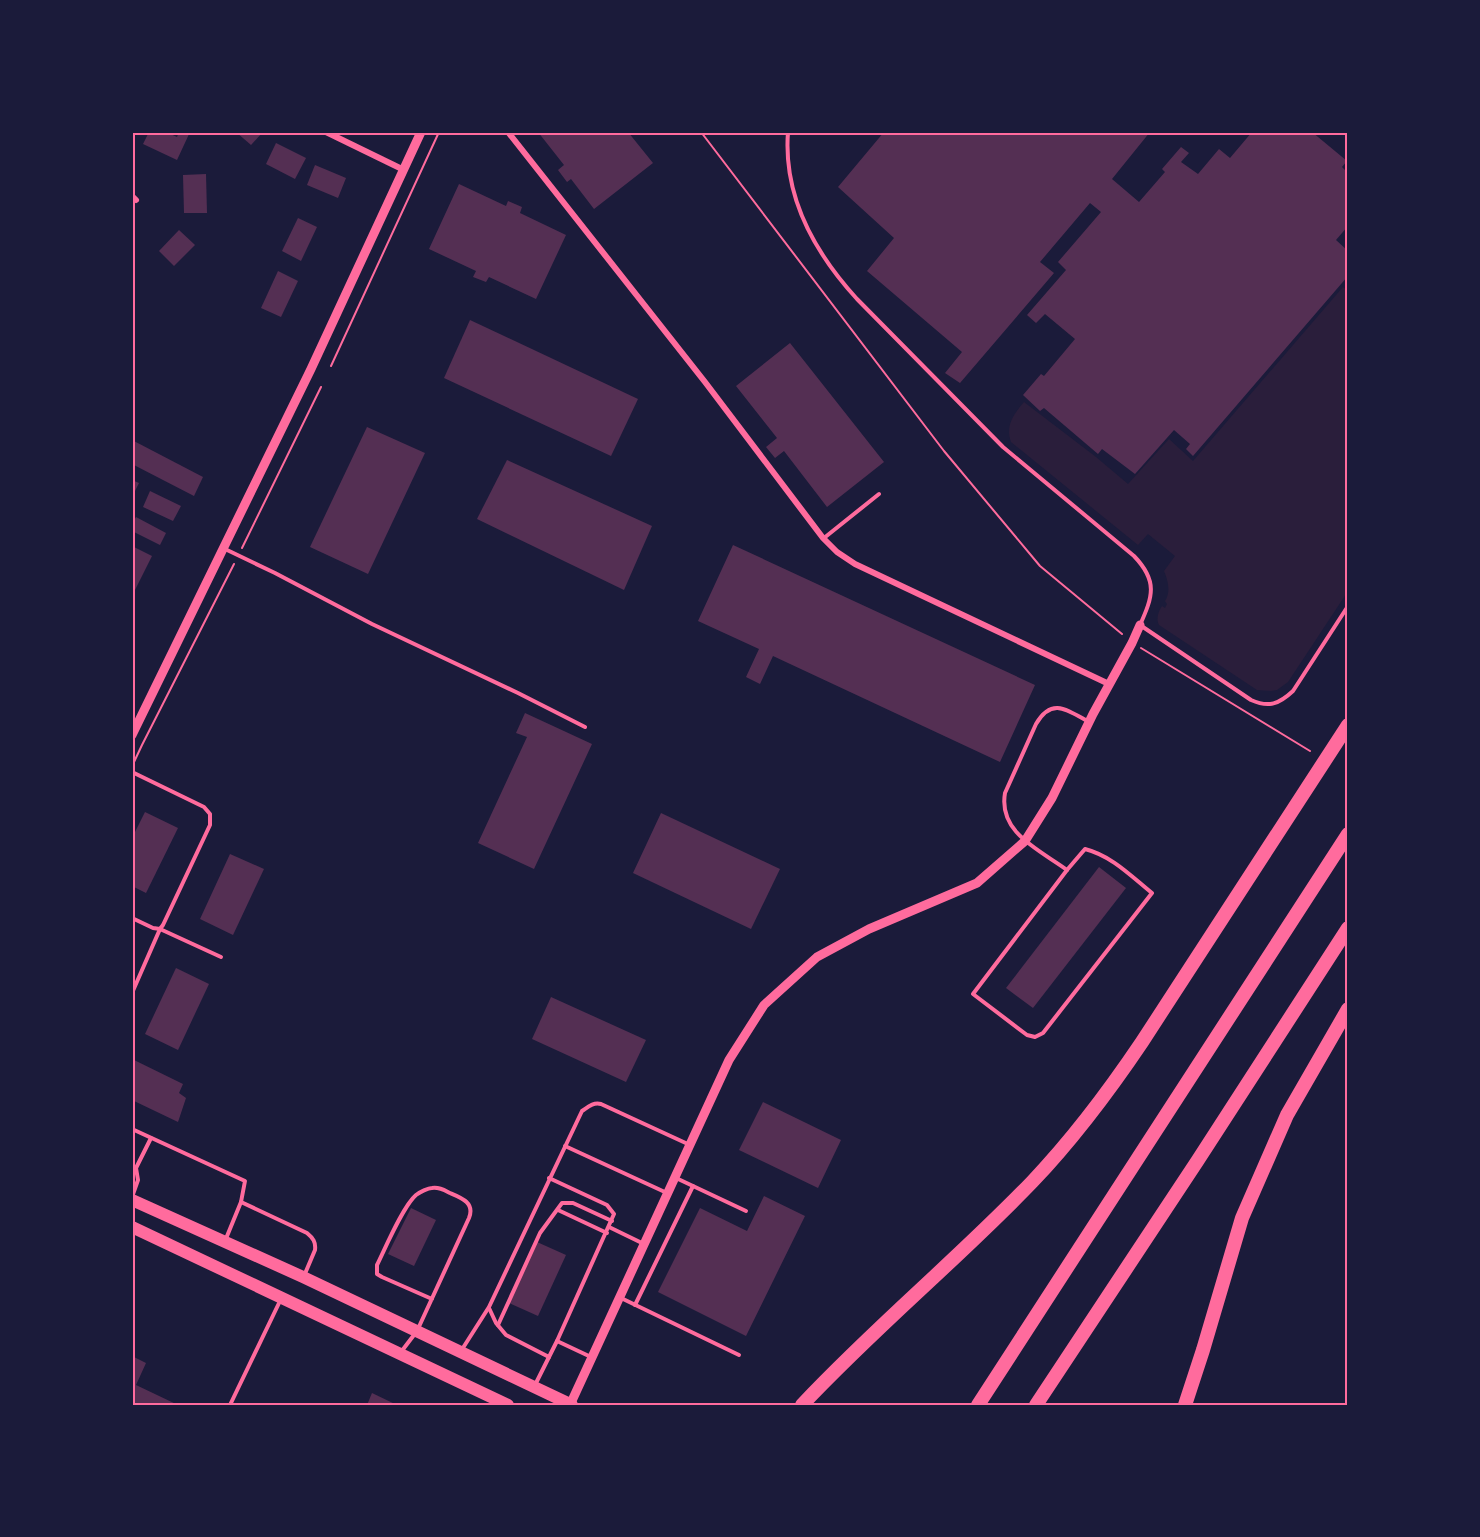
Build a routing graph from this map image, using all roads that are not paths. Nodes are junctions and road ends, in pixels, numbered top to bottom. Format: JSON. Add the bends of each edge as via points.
{"nodes":[{"id":1,"x":326,"y":132,"type":"edge"},
{"id":2,"x":421,"y":132,"type":"edge"},
{"id":3,"x":508,"y":132,"type":"edge"},
{"id":4,"x":788,"y":132,"type":"edge"},
{"id":5,"x":404,"y":170,"type":"junction"},
{"id":6,"x":879,"y":494,"type":"dead end"},
{"id":7,"x":823,"y":538,"type":"junction"},
{"id":8,"x":224,"y":548,"type":"junction"},
{"id":9,"x":1348,"y":606,"type":"edge"},
{"id":10,"x":1140,"y":625,"type":"junction"},
{"id":11,"x":1109,"y":684,"type":"junction"},
{"id":12,"x":1089,"y":722,"type":"junction"},
{"id":13,"x":1348,"y":725,"type":"edge"},
{"id":14,"x":585,"y":727,"type":"dead end"},
{"id":15,"x":132,"y":735,"type":"edge"},
{"id":16,"x":132,"y":770,"type":"edge"},
{"id":17,"x":1348,"y":834,"type":"edge"},
{"id":18,"x":1025,"y":841,"type":"junction"},
{"id":19,"x":1067,"y":870,"type":"junction"},
{"id":20,"x":132,"y":918,"type":"edge"},
{"id":21,"x":1348,"y":928,"type":"edge"},
{"id":22,"x":160,"y":929,"type":"junction"},
{"id":23,"x":221,"y":957,"type":"dead end"},
{"id":24,"x":132,"y":993,"type":"edge"},
{"id":25,"x":1348,"y":1009,"type":"edge"},
{"id":26,"x":132,"y":1129,"type":"edge"},
{"id":27,"x":151,"y":1138,"type":"junction"},
{"id":28,"x":690,"y":1145,"type":"junction"},
{"id":29,"x":565,"y":1146,"type":"junction"},
{"id":30,"x":134,"y":1169,"type":"edge"},
{"id":31,"x":675,"y":1177,"type":"junction"},
{"id":32,"x":549,"y":1178,"type":"junction"},
{"id":33,"x":693,"y":1186,"type":"junction"},
{"id":34,"x":668,"y":1193,"type":"junction"},
{"id":35,"x":132,"y":1198,"type":"edge"},
{"id":36,"x":241,"y":1202,"type":"junction"},
{"id":37,"x":558,"y":1210,"type":"junction"},
{"id":38,"x":746,"y":1211,"type":"dead end"},
{"id":39,"x":612,"y":1221,"type":"junction"},
{"id":40,"x":132,"y":1227,"type":"edge"},
{"id":41,"x":609,"y":1227,"type":"junction"},
{"id":42,"x":607,"y":1233,"type":"junction"},
{"id":43,"x":224,"y":1242,"type":"junction"},
{"id":44,"x":644,"y":1245,"type":"junction"},
{"id":45,"x":303,"y":1277,"type":"junction"},
{"id":46,"x":282,"y":1298,"type":"junction"},
{"id":47,"x":620,"y":1298,"type":"junction"},
{"id":48,"x":432,"y":1299,"type":"junction"},
{"id":49,"x":635,"y":1305,"type":"junction"},
{"id":50,"x":489,"y":1307,"type":"junction"},
{"id":51,"x":498,"y":1325,"type":"junction"},
{"id":52,"x":417,"y":1331,"type":"junction"},
{"id":53,"x":557,"y":1341,"type":"junction"},
{"id":54,"x":461,"y":1352,"type":"junction"},
{"id":55,"x":399,"y":1353,"type":"junction"},
{"id":56,"x":739,"y":1355,"type":"dead end"},
{"id":57,"x":549,"y":1357,"type":"junction"},
{"id":58,"x":592,"y":1358,"type":"junction"},
{"id":59,"x":534,"y":1387,"type":"junction"},
{"id":60,"x":230,"y":1405,"type":"edge"},
{"id":61,"x":508,"y":1405,"type":"edge"},
{"id":62,"x":571,"y":1405,"type":"edge"},
{"id":63,"x":802,"y":1405,"type":"edge"},
{"id":64,"x":978,"y":1405,"type":"edge"},
{"id":65,"x":1036,"y":1405,"type":"edge"},
{"id":66,"x":1185,"y":1405,"type":"edge"}],
"edges":[{"from":1,"to":5,"type":"street"},
{"from":2,"to":5,"type":"street"},
{"from":3,"to":7,"type":"street"},
{"from":4,"to":10,"type":"lane","via":[[797,201],[816,246],[839,279],[1003,447],[1142,565],[1152,590]]},
{"from":5,"to":8,"type":"street"},
{"from":6,"to":7,"type":"lane"},
{"from":7,"to":11,"type":"street","via":[[855,564]]},
{"from":8,"to":14,"type":"lane"},
{"from":8,"to":15,"type":"street"},
{"from":9,"to":10,"type":"lane","via":[[1293,691],[1269,705],[1251,700]]},
{"from":10,"to":11,"type":"street"},
{"from":11,"to":12,"type":"street"},
{"from":12,"to":18,"type":"street","via":[[1052,798]]},
{"from":12,"to":18,"type":"lane","via":[[1058,708],[1042,714],[1036,724],[1004,802],[1009,823]]},
{"from":13,"to":63,"type":"highway","via":[[1142,1042],[1090,1114],[1023,1190]]},
{"from":16,"to":22,"type":"lane","via":[[204,807],[210,814],[210,825]]},
{"from":17,"to":64,"type":"highway"},
{"from":18,"to":19,"type":"lane"},
{"from":18,"to":28,"type":"street","via":[[977,883],[869,928],[817,957],[764,1005],[729,1060]]},
{"from":19,"to":19,"type":"lane","via":[[1085,849],[1110,859],[1152,893],[1043,1033],[1027,1035],[973,994]]},
{"from":20,"to":22,"type":"lane"},
{"from":21,"to":65,"type":"highway"},
{"from":22,"to":23,"type":"lane"},
{"from":22,"to":24,"type":"lane"},
{"from":25,"to":66,"type":"highway","via":[[1287,1115],[1242,1218]]},
{"from":26,"to":27,"type":"lane"},
{"from":27,"to":30,"type":"lane"},
{"from":27,"to":36,"type":"lane","via":[[245,1181]]},
{"from":28,"to":29,"type":"lane","via":[[596,1103],[582,1111]]},
{"from":28,"to":31,"type":"street"},
{"from":29,"to":32,"type":"lane"},
{"from":29,"to":34,"type":"lane"},
{"from":30,"to":35,"type":"lane","via":[[138,1180]]},
{"from":31,"to":33,"type":"lane"},
{"from":31,"to":34,"type":"street"},
{"from":32,"to":39,"type":"lane","via":[[607,1205],[614,1215]]},
{"from":32,"to":50,"type":"lane"},
{"from":33,"to":38,"type":"lane"},
{"from":33,"to":49,"type":"lane"},
{"from":34,"to":44,"type":"street"},
{"from":35,"to":43,"type":"main road"},
{"from":36,"to":43,"type":"lane"},
{"from":36,"to":45,"type":"lane","via":[[313,1239],[315,1250]]},
{"from":37,"to":39,"type":"lane","via":[[562,1203],[573,1203]]},
{"from":37,"to":42,"type":"lane"},
{"from":37,"to":51,"type":"lane","via":[[540,1233]]},
{"from":39,"to":41,"type":"lane"},
{"from":40,"to":46,"type":"main road"},
{"from":41,"to":42,"type":"lane"},
{"from":41,"to":44,"type":"lane"},
{"from":42,"to":53,"type":"lane"},
{"from":43,"to":45,"type":"main road"},
{"from":44,"to":47,"type":"street"},
{"from":45,"to":52,"type":"main road"},
{"from":46,"to":55,"type":"main road"},
{"from":46,"to":60,"type":"lane"},
{"from":47,"to":49,"type":"lane"},
{"from":47,"to":58,"type":"street"},
{"from":48,"to":48,"type":"lane","via":[[377,1274],[377,1265],[415,1196],[430,1188],[440,1188],[465,1200],[471,1213]]},
{"from":48,"to":52,"type":"lane"},
{"from":49,"to":56,"type":"lane"},
{"from":50,"to":51,"type":"lane"},
{"from":50,"to":54,"type":"lane"},
{"from":51,"to":57,"type":"lane","via":[[506,1335]]},
{"from":52,"to":54,"type":"main road"},
{"from":52,"to":55,"type":"lane"},
{"from":53,"to":57,"type":"lane"},
{"from":53,"to":58,"type":"lane"},
{"from":54,"to":59,"type":"main road"},
{"from":55,"to":61,"type":"main road"},
{"from":57,"to":59,"type":"lane"},
{"from":58,"to":62,"type":"street"},
{"from":59,"to":62,"type":"main road"}]}
